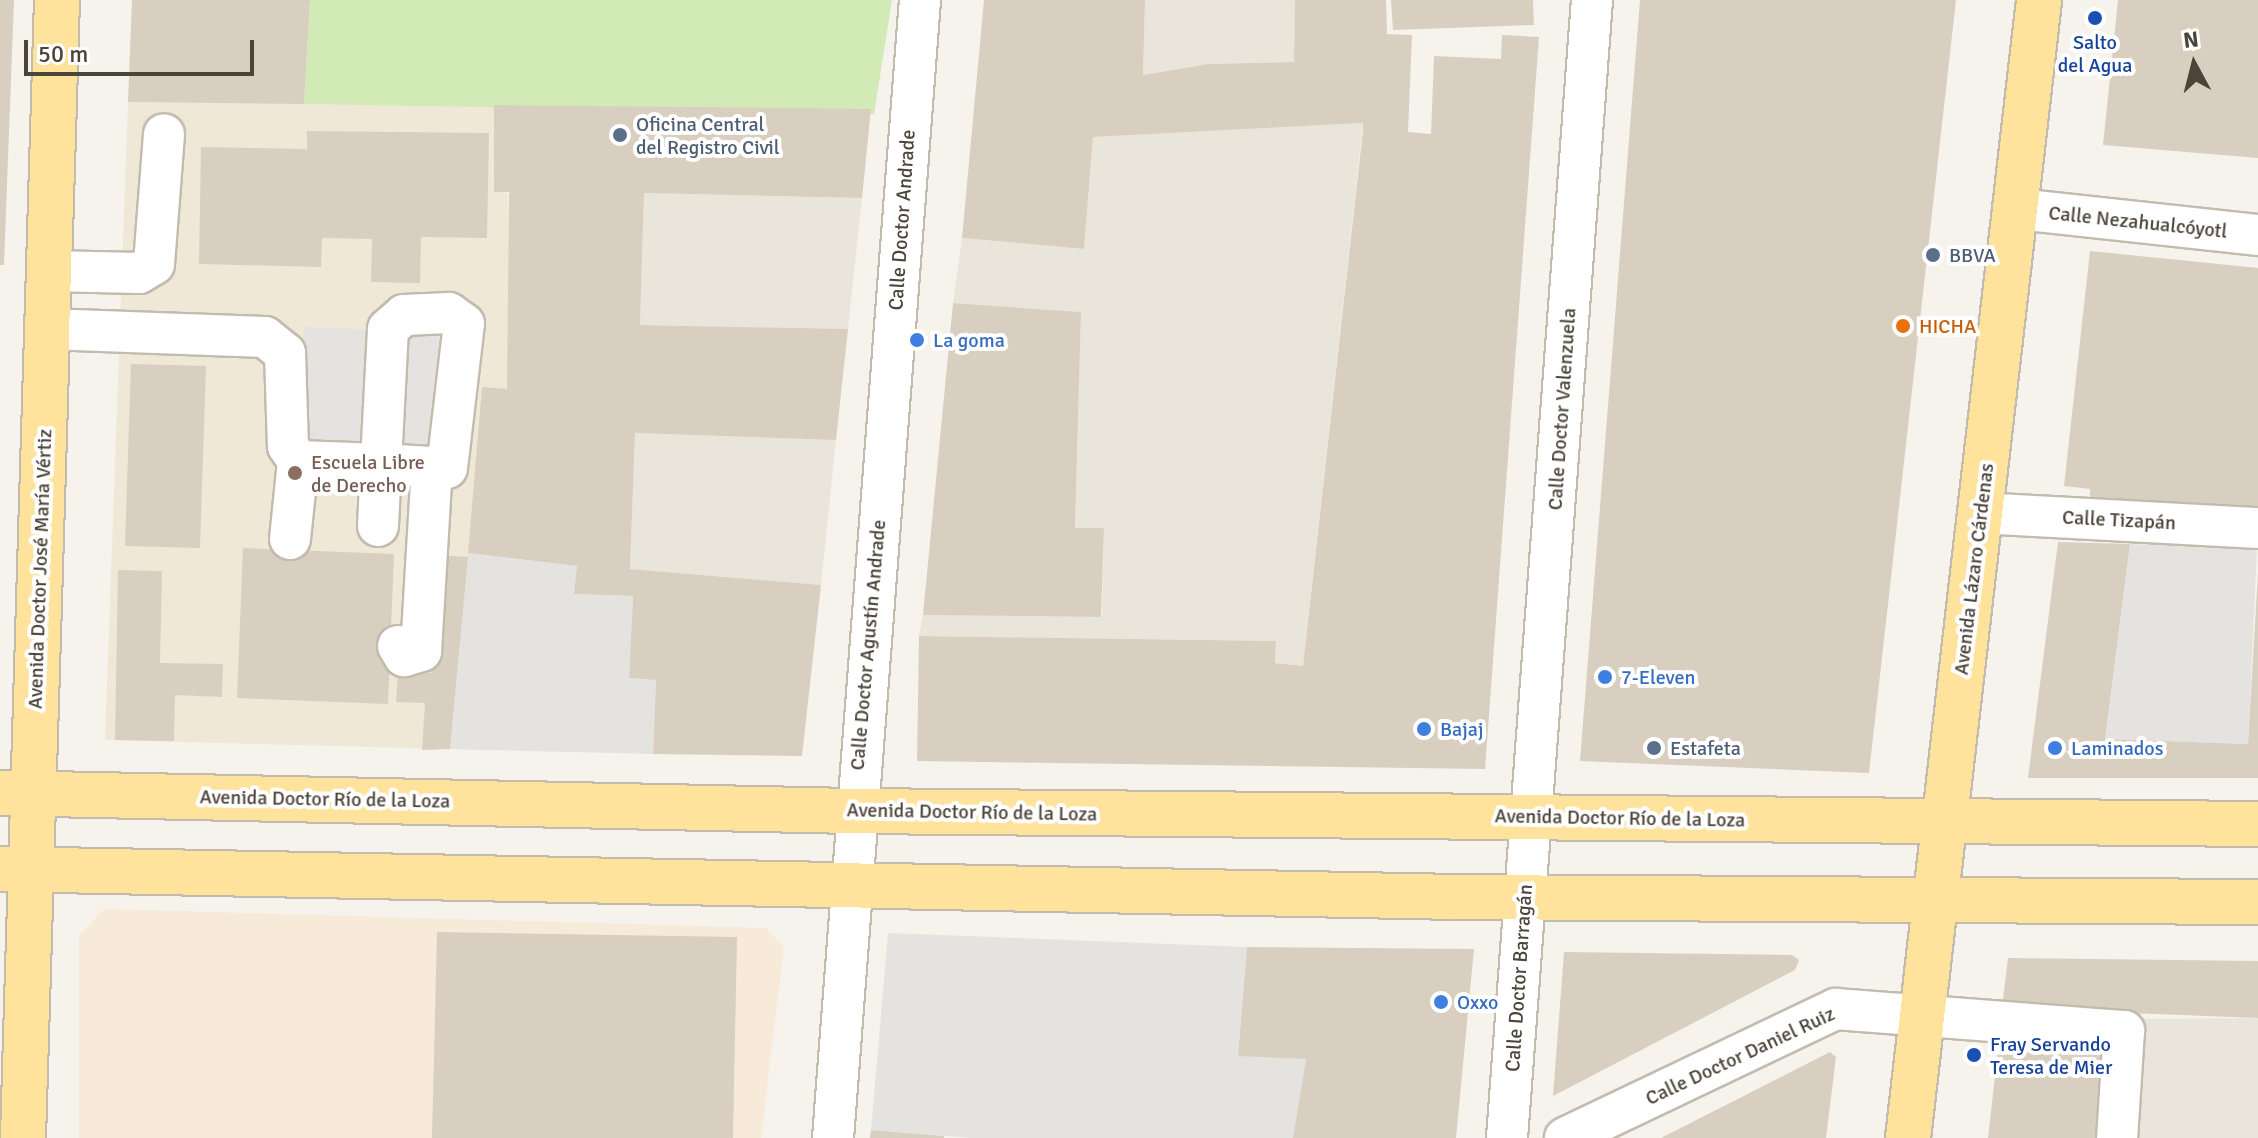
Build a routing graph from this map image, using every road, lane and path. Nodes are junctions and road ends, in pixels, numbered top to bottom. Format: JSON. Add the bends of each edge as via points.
{"nodes":[{"id":1,"x":57,"y":0,"type":"edge"},
{"id":2,"x":920,"y":0,"type":"edge"},
{"id":3,"x":1592,"y":0,"type":"edge"},
{"id":4,"x":2039,"y":0,"type":"edge"},
{"id":5,"x":164,"y":134,"type":"dead end"},
{"id":6,"x":2018,"y":209,"type":"junction"},
{"id":7,"x":2258,"y":235,"type":"edge"},
{"id":8,"x":49,"y":271,"type":"junction"},
{"id":9,"x":47,"y":329,"type":"junction"},
{"id":10,"x":885,"y":439,"type":"joint"},
{"id":11,"x":298,"y":461,"type":"junction"},
{"id":12,"x":381,"y":464,"type":"junction"},
{"id":13,"x":432,"y":467,"type":"junction"},
{"id":14,"x":1980,"y":513,"type":"junction"},
{"id":15,"x":378,"y":526,"type":"dead end"},
{"id":16,"x":2258,"y":528,"type":"edge"},
{"id":17,"x":290,"y":539,"type":"dead end"},
{"id":18,"x":398,"y":646,"type":"dead end"},
{"id":19,"x":17,"y":793,"type":"edge"},
{"id":20,"x":855,"y":811,"type":"junction"},
{"id":21,"x":1531,"y":817,"type":"junction"},
{"id":22,"x":1945,"y":821,"type":"junction"},
{"id":23,"x":2258,"y":824,"type":"edge"},
{"id":24,"x":16,"y":869,"type":"edge"},
{"id":25,"x":849,"y":886,"type":"junction"},
{"id":26,"x":1524,"y":898,"type":"junction"},
{"id":27,"x":1936,"y":900,"type":"junction"},
{"id":28,"x":2258,"y":902,"type":"edge"},
{"id":29,"x":1923,"y":1014,"type":"junction"},
{"id":30,"x":23,"y":1138,"type":"edge"},
{"id":31,"x":833,"y":1138,"type":"edge"},
{"id":32,"x":1507,"y":1138,"type":"edge"},
{"id":33,"x":1565,"y":1138,"type":"edge"},
{"id":34,"x":1908,"y":1138,"type":"edge"},
{"id":35,"x":2117,"y":1138,"type":"edge"}],
"edges":[{"from":1,"to":8,"type":"main road","name":"Avenida Doctor José María Vértiz"},
{"from":2,"to":10,"type":"street","name":"Calle Doctor Andrade"},
{"from":3,"to":21,"type":"street","name":"Calle Doctor Valenzuela"},
{"from":4,"to":6,"type":"main road","name":"Avenida Lázaro Cárdenas"},
{"from":5,"to":8,"type":"street","via":[[154,264],[139,273]]},
{"from":6,"to":7,"type":"street","name":"Calle Nezahualcóyotl"},
{"from":6,"to":14,"type":"main road","name":"Avenida Lázaro Cárdenas"},
{"from":8,"to":9,"type":"main road","name":"Avenida Doctor José María Vértiz"},
{"from":9,"to":11,"type":"street","via":[[265,337],[285,353],[288,446]]},
{"from":9,"to":19,"type":"main road","name":"Avenida Doctor José María Vértiz"},
{"from":10,"to":20,"type":"street","name":"Calle Doctor Agustín Andrade"},
{"from":11,"to":12,"type":"street"},
{"from":11,"to":17,"type":"street"},
{"from":12,"to":13,"type":"street"},
{"from":12,"to":13,"type":"street","via":[[388,329],[404,315],[449,313],[464,324],[451,449],[447,468]]},
{"from":12,"to":15,"type":"street"},
{"from":13,"to":18,"type":"street","via":[[421,651],[404,656]]},
{"from":14,"to":16,"type":"street","name":"Calle Tizapán"},
{"from":14,"to":22,"type":"main road","name":"Avenida Lázaro Cárdenas"},
{"from":19,"to":20,"type":"main road","name":"Avenida Doctor Río de la Loza"},
{"from":19,"to":24,"type":"main road","name":"Avenida Doctor José María Vértiz"},
{"from":20,"to":21,"type":"main road","name":"Avenida Doctor Río de la Loza"},
{"from":20,"to":25,"type":"street","name":"Calle Doctor Agustín Andrade"},
{"from":21,"to":22,"type":"main road","name":"Avenida Doctor Río de la Loza"},
{"from":21,"to":26,"type":"street","name":"Calle Doctor Barragán"},
{"from":22,"to":23,"type":"main road","name":"Avenida Doctor Río de la Loza"},
{"from":22,"to":27,"type":"main road","name":"Avenida Lázaro Cárdenas"},
{"from":24,"to":25,"type":"main road"},
{"from":24,"to":30,"type":"main road","name":"Avenida Doctor José María Vértiz"},
{"from":25,"to":26,"type":"main road"},
{"from":25,"to":31,"type":"street","name":"Calle Doctor Agustín Andrade"},
{"from":26,"to":27,"type":"main road"},
{"from":26,"to":32,"type":"street","name":"Calle Doctor Barragán"},
{"from":27,"to":28,"type":"main road"},
{"from":27,"to":29,"type":"main road","name":"Avenida Lázaro Cárdenas"},
{"from":29,"to":33,"type":"street","name":"Calle Doctor Daniel Ruiz","via":[[1836,1009]]},
{"from":29,"to":34,"type":"main road","name":"Avenida Lázaro Cárdenas"},
{"from":29,"to":35,"type":"street","name":"Calle Doctor Daniel Ruiz","via":[[2124,1031]]}]}
